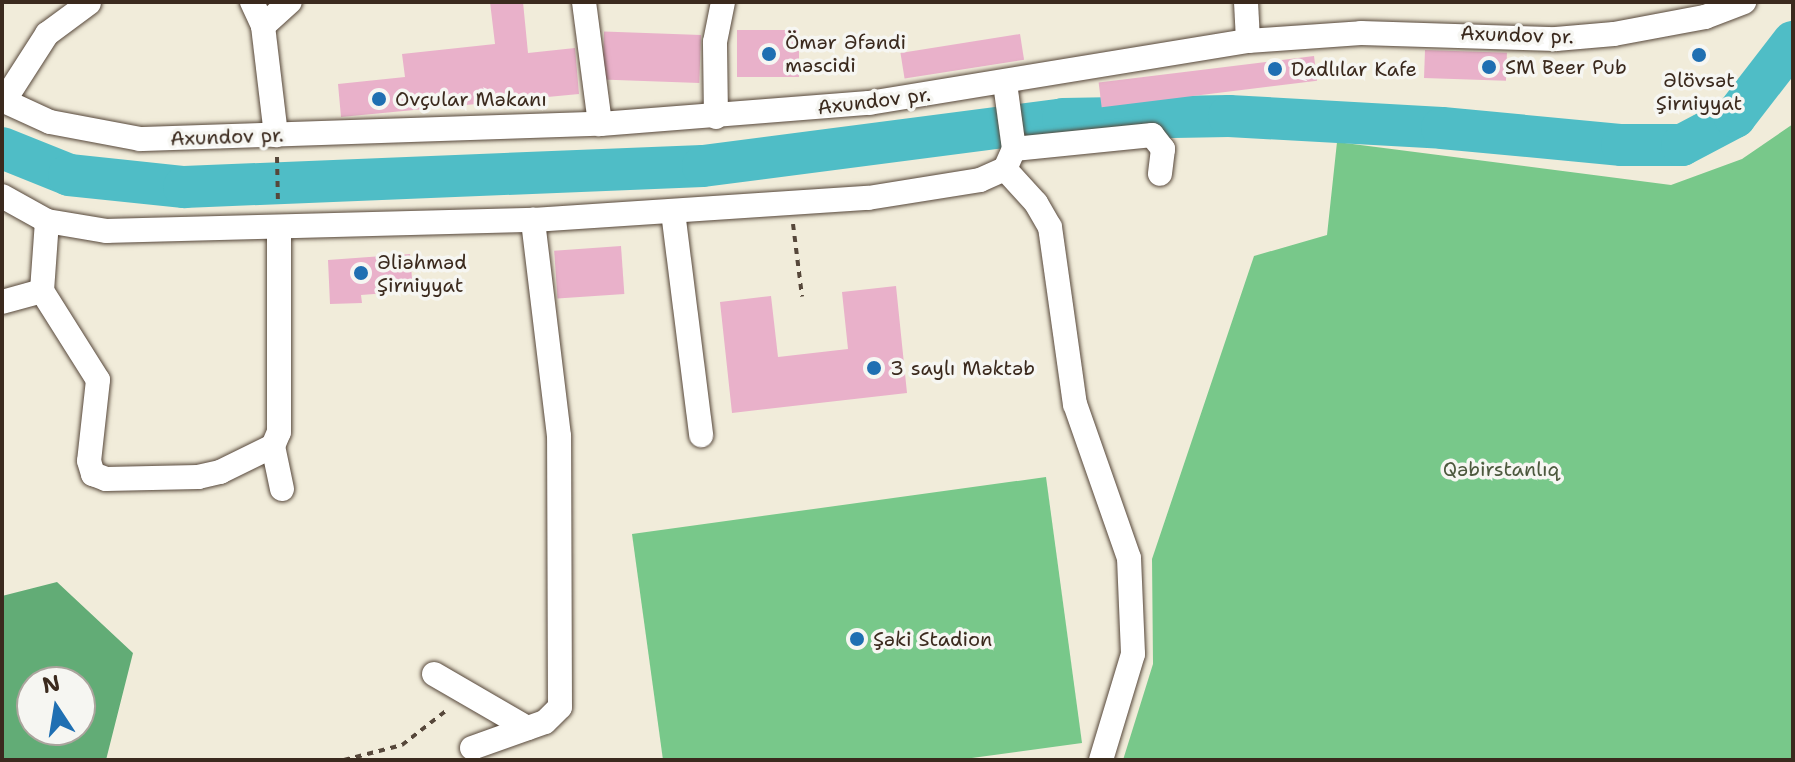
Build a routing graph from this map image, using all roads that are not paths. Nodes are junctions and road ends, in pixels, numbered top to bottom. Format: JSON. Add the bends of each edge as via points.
{"nodes":[{"id":1,"x":252,"y":2,"type":"edge"},
{"id":2,"x":290,"y":2,"type":"edge"},
{"id":3,"x":584,"y":2,"type":"edge"},
{"id":4,"x":723,"y":2,"type":"edge"},
{"id":5,"x":1246,"y":2,"type":"edge"},
{"id":6,"x":1744,"y":2,"type":"edge"},
{"id":7,"x":89,"y":3,"type":"edge"},
{"id":8,"x":263,"y":26,"type":"junction"},
{"id":9,"x":1248,"y":41,"type":"junction"},
{"id":10,"x":1007,"y":95,"type":"junction"},
{"id":11,"x":3,"y":100,"type":"edge"},
{"id":12,"x":716,"y":117,"type":"junction"},
{"id":13,"x":600,"y":124,"type":"junction"},
{"id":14,"x":276,"y":144,"type":"junction"},
{"id":15,"x":1010,"y":159,"type":"junction"},
{"id":16,"x":1160,"y":174,"type":"dead end"},
{"id":17,"x":2,"y":196,"type":"edge"},
{"id":18,"x":673,"y":212,"type":"junction"},
{"id":19,"x":533,"y":220,"type":"junction"},
{"id":20,"x":47,"y":221,"type":"junction"},
{"id":21,"x":278,"y":222,"type":"junction"},
{"id":22,"x":42,"y":291,"type":"junction"},
{"id":23,"x":2,"y":302,"type":"edge"},
{"id":24,"x":701,"y":435,"type":"dead end"},
{"id":25,"x":273,"y":446,"type":"junction"},
{"id":26,"x":282,"y":489,"type":"dead end"},
{"id":27,"x":434,"y":674,"type":"dead end"},
{"id":28,"x":527,"y":728,"type":"junction"},
{"id":29,"x":472,"y":748,"type":"dead end"},
{"id":30,"x":1101,"y":760,"type":"edge"}],
"edges":[{"from":1,"to":8,"type":"street"},
{"from":2,"to":8,"type":"street"},
{"from":3,"to":13,"type":"street"},
{"from":4,"to":12,"type":"street","via":[[715,42]]},
{"from":5,"to":9,"type":"street"},
{"from":6,"to":9,"type":"street","name":"Axundov pr.","via":[[1705,17],[1599,36],[1361,33]]},
{"from":7,"to":11,"type":"street","via":[[47,34]]},
{"from":8,"to":14,"type":"street"},
{"from":9,"to":10,"type":"street","name":"Axundov pr."},
{"from":10,"to":12,"type":"street","name":"Axundov pr."},
{"from":10,"to":15,"type":"street"},
{"from":11,"to":14,"type":"street","name":"Axundov pr.","via":[[50,122],[112,136]]},
{"from":12,"to":13,"type":"street","name":"Axundov pr."},
{"from":13,"to":14,"type":"street","name":"Axundov pr."},
{"from":15,"to":16,"type":"street","via":[[1152,135],[1163,149]]},
{"from":15,"to":18,"type":"street","via":[[952,186],[790,206]]},
{"from":15,"to":30,"type":"street","via":[[1050,227],[1075,404],[1129,558],[1133,654]]},
{"from":17,"to":20,"type":"street"},
{"from":18,"to":19,"type":"street"},
{"from":18,"to":24,"type":"street"},
{"from":19,"to":21,"type":"street"},
{"from":19,"to":28,"type":"street","via":[[559,436],[560,707],[556,716]]},
{"from":20,"to":21,"type":"street","via":[[107,231]]},
{"from":20,"to":22,"type":"street"},
{"from":21,"to":25,"type":"street","via":[[279,432]]},
{"from":22,"to":23,"type":"street"},
{"from":22,"to":25,"type":"street","via":[[98,380],[89,461],[93,474],[106,479],[198,477]]},
{"from":25,"to":26,"type":"street"},
{"from":27,"to":28,"type":"street"},
{"from":28,"to":29,"type":"street"}]}
